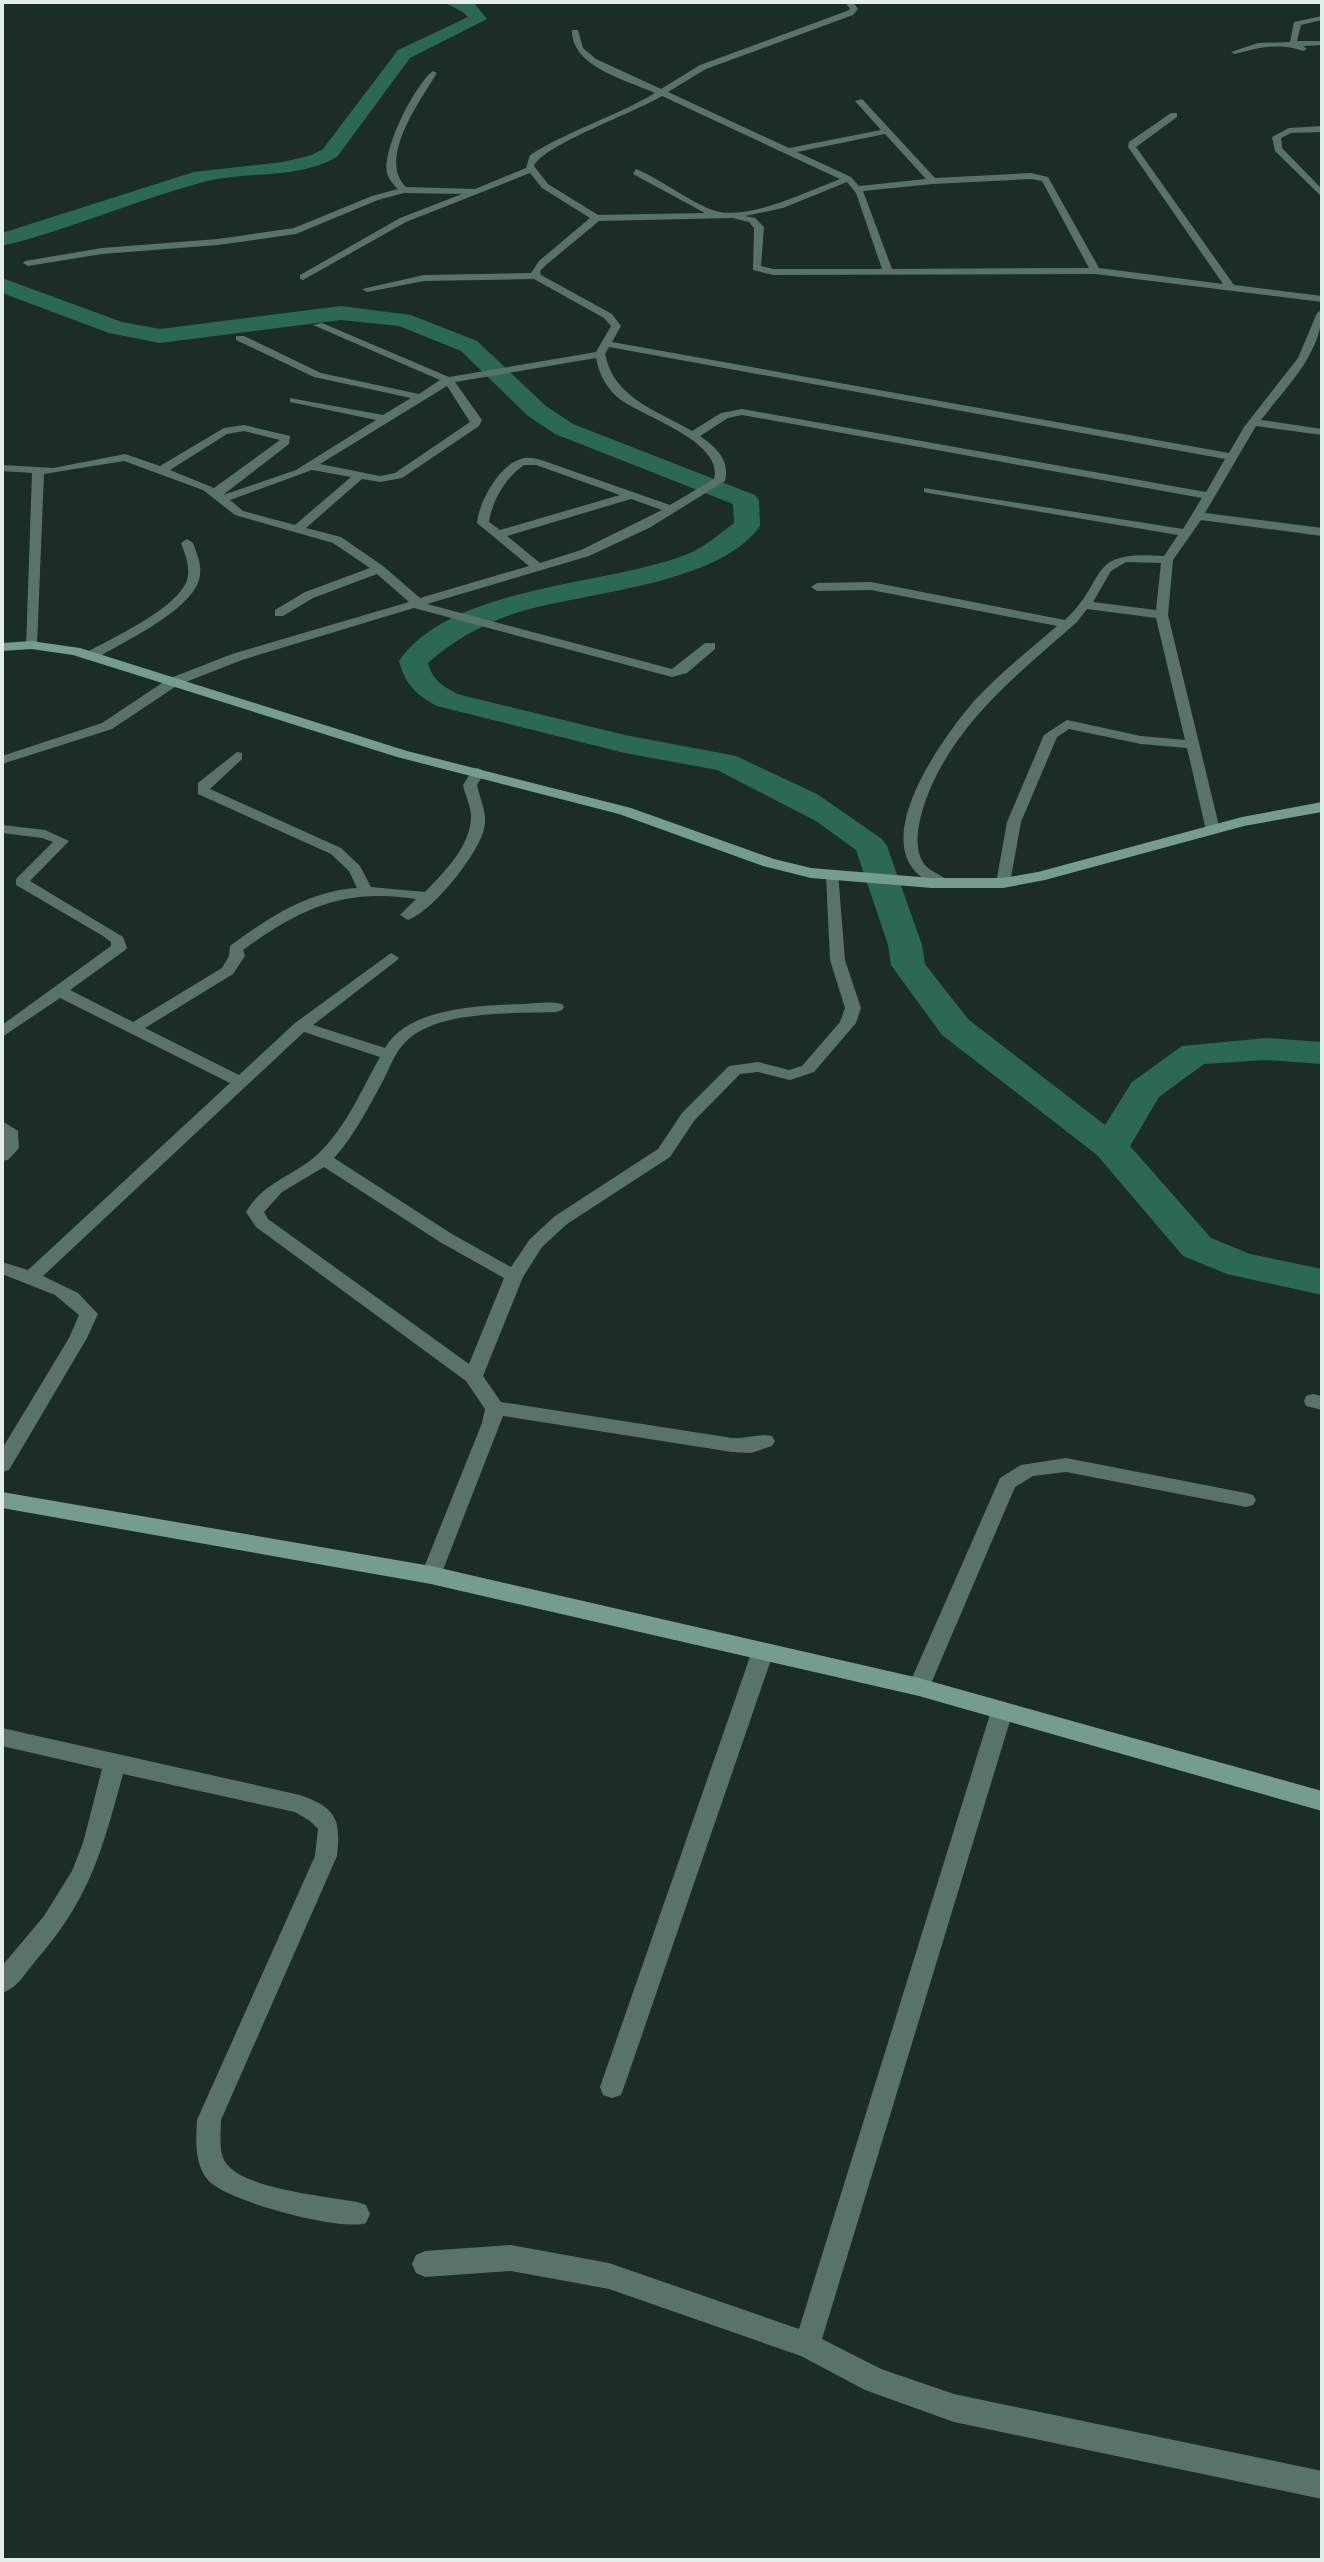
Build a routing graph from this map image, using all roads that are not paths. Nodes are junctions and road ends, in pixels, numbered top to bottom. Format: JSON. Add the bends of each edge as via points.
{"nodes":[{"id":1,"x":849,"y":2,"type":"edge"},
{"id":2,"x":1322,"y":18,"type":"edge"},
{"id":3,"x":575,"y":32,"type":"dead end"},
{"id":4,"x":1322,"y":43,"type":"edge"},
{"id":5,"x":1293,"y":44,"type":"junction"},
{"id":6,"x":1235,"y":52,"type":"dead end"},
{"id":7,"x":1321,"y":55,"type":"edge"},
{"id":8,"x":433,"y":73,"type":"dead end"},
{"id":9,"x":667,"y":92,"type":"junction"},
{"id":10,"x":859,"y":101,"type":"dead end"},
{"id":11,"x":1174,"y":115,"type":"dead end"},
{"id":12,"x":1322,"y":129,"type":"edge"},
{"id":13,"x":888,"y":131,"type":"junction"},
{"id":14,"x":788,"y":151,"type":"junction"},
{"id":15,"x":530,"y":170,"type":"junction"},
{"id":16,"x":636,"y":172,"type":"dead end"},
{"id":17,"x":848,"y":179,"type":"junction"},
{"id":18,"x":933,"y":181,"type":"junction"},
{"id":19,"x":858,"y":189,"type":"junction"},
{"id":20,"x":404,"y":190,"type":"junction"},
{"id":21,"x":473,"y":191,"type":"junction"},
{"id":22,"x":1322,"y":194,"type":"edge"},
{"id":23,"x":717,"y":215,"type":"junction"},
{"id":24,"x":732,"y":215,"type":"junction"},
{"id":25,"x":596,"y":218,"type":"junction"},
{"id":26,"x":28,"y":263,"type":"dead end"},
{"id":27,"x":888,"y":271,"type":"junction"},
{"id":28,"x":1095,"y":271,"type":"junction"},
{"id":29,"x":536,"y":276,"type":"junction"},
{"id":30,"x":303,"y":277,"type":"dead end"},
{"id":31,"x":1231,"y":288,"type":"junction"},
{"id":32,"x":367,"y":289,"type":"dead end"},
{"id":33,"x":1322,"y":299,"type":"edge"},
{"id":34,"x":1322,"y":313,"type":"edge"},
{"id":35,"x":318,"y":325,"type":"dead end"},
{"id":36,"x":1319,"y":328,"type":"edge"},
{"id":37,"x":240,"y":338,"type":"dead end"},
{"id":38,"x":604,"y":349,"type":"junction"},
{"id":39,"x":448,"y":380,"type":"junction"},
{"id":40,"x":419,"y":397,"type":"junction"},
{"id":41,"x":294,"y":400,"type":"dead end"},
{"id":42,"x":385,"y":419,"type":"junction"},
{"id":43,"x":1254,"y":422,"type":"junction"},
{"id":44,"x":1322,"y":432,"type":"edge"},
{"id":45,"x":692,"y":436,"type":"junction"},
{"id":46,"x":1232,"y":457,"type":"junction"},
{"id":47,"x":310,"y":466,"type":"junction"},
{"id":48,"x":2,"y":468,"type":"edge"},
{"id":49,"x":160,"y":471,"type":"junction"},
{"id":50,"x":38,"y":472,"type":"junction"},
{"id":51,"x":360,"y":475,"type":"junction"},
{"id":52,"x":928,"y":490,"type":"dead end"},
{"id":53,"x":218,"y":495,"type":"junction"},
{"id":54,"x":630,"y":496,"type":"junction"},
{"id":55,"x":1210,"y":496,"type":"junction"},
{"id":56,"x":672,"y":510,"type":"junction"},
{"id":57,"x":1198,"y":516,"type":"junction"},
{"id":58,"x":299,"y":528,"type":"junction"},
{"id":59,"x":1322,"y":532,"type":"edge"},
{"id":60,"x":1185,"y":533,"type":"junction"},
{"id":61,"x":497,"y":535,"type":"junction"},
{"id":62,"x":187,"y":543,"type":"dead end"},
{"id":63,"x":1167,"y":560,"type":"junction"},
{"id":64,"x":539,"y":568,"type":"junction"},
{"id":65,"x":379,"y":569,"type":"junction"},
{"id":66,"x":817,"y":587,"type":"dead end"},
{"id":67,"x":418,"y":604,"type":"junction"},
{"id":68,"x":1085,"y":605,"type":"junction"},
{"id":69,"x":279,"y":613,"type":"dead end"},
{"id":70,"x":1162,"y":615,"type":"junction"},
{"id":71,"x":1067,"y":624,"type":"junction"},
{"id":72,"x":31,"y":645,"type":"junction"},
{"id":73,"x":710,"y":646,"type":"dead end"},
{"id":74,"x":2,"y":647,"type":"edge"},
{"id":75,"x":90,"y":656,"type":"junction"},
{"id":76,"x":173,"y":682,"type":"junction"},
{"id":77,"x":1193,"y":745,"type":"junction"},
{"id":78,"x":237,"y":756,"type":"dead end"},
{"id":79,"x":2,"y":760,"type":"edge"},
{"id":80,"x":478,"y":772,"type":"junction"},
{"id":81,"x":1322,"y":807,"type":"edge"},
{"id":82,"x":2,"y":829,"type":"edge"},
{"id":83,"x":1213,"y":830,"type":"junction"},
{"id":84,"x":837,"y":876,"type":"junction"},
{"id":85,"x":938,"y":883,"type":"junction"},
{"id":86,"x":1003,"y":883,"type":"junction"},
{"id":87,"x":365,"y":889,"type":"junction"},
{"id":88,"x":430,"y":897,"type":"junction"},
{"id":89,"x":408,"y":915,"type":"dead end"},
{"id":90,"x":391,"y":958,"type":"dead end"},
{"id":91,"x":61,"y":992,"type":"junction"},
{"id":92,"x":556,"y":1007,"type":"dead end"},
{"id":93,"x":301,"y":1026,"type":"junction"},
{"id":94,"x":134,"y":1028,"type":"junction"},
{"id":95,"x":2,"y":1032,"type":"edge"},
{"id":96,"x":388,"y":1054,"type":"junction"},
{"id":97,"x":241,"y":1082,"type":"junction"},
{"id":98,"x":2,"y":1126,"type":"edge"},
{"id":99,"x":2,"y":1156,"type":"edge"},
{"id":100,"x":324,"y":1159,"type":"junction"},
{"id":101,"x":2,"y":1268,"type":"edge"},
{"id":102,"x":514,"y":1276,"type":"junction"},
{"id":103,"x":31,"y":1277,"type":"junction"},
{"id":104,"x":473,"y":1376,"type":"junction"},
{"id":105,"x":495,"y":1408,"type":"junction"},
{"id":106,"x":765,"y":1441,"type":"dead end"},
{"id":107,"x":2,"y":1465,"type":"edge"},
{"id":108,"x":2,"y":1500,"type":"edge"},
{"id":109,"x":1246,"y":1500,"type":"dead end"},
{"id":110,"x":431,"y":1575,"type":"junction"},
{"id":111,"x":763,"y":1651,"type":"junction"},
{"id":112,"x":919,"y":1687,"type":"junction"},
{"id":113,"x":1002,"y":1711,"type":"junction"},
{"id":114,"x":2,"y":1737,"type":"edge"},
{"id":115,"x":115,"y":1763,"type":"junction"},
{"id":116,"x":1322,"y":1801,"type":"edge"},
{"id":117,"x":2,"y":1983,"type":"edge"},
{"id":118,"x":612,"y":2087,"type":"dead end"},
{"id":119,"x":357,"y":2214,"type":"dead end"},
{"id":120,"x":425,"y":2264,"type":"dead end"},
{"id":121,"x":807,"y":2345,"type":"junction"},
{"id":122,"x":1322,"y":2485,"type":"edge"}],
"edges":[{"from":1,"to":9,"type":"street","via":[[854,9],[850,13],[703,67]]},
{"from":2,"to":5,"type":"street","via":[[1298,22]]},
{"from":3,"to":9,"type":"street","via":[[579,49],[593,61]]},
{"from":4,"to":5,"type":"street"},
{"from":5,"to":6,"type":"street"},
{"from":5,"to":7,"type":"street"},
{"from":8,"to":20,"type":"street","via":[[392,156],[394,179]]},
{"from":9,"to":14,"type":"street"},
{"from":9,"to":15,"type":"street","via":[[550,146],[533,157]]},
{"from":10,"to":13,"type":"street"},
{"from":11,"to":31,"type":"street","via":[[1132,147]]},
{"from":12,"to":22,"type":"street","via":[[1289,131],[1275,141]]},
{"from":13,"to":14,"type":"street"},
{"from":13,"to":18,"type":"street"},
{"from":14,"to":17,"type":"street"},
{"from":15,"to":21,"type":"street"},
{"from":15,"to":25,"type":"street","via":[[545,186]]},
{"from":16,"to":23,"type":"street"},
{"from":17,"to":19,"type":"street"},
{"from":17,"to":24,"type":"street","via":[[780,206]]},
{"from":18,"to":19,"type":"street"},
{"from":18,"to":28,"type":"street","via":[[1045,179]]},
{"from":19,"to":27,"type":"street"},
{"from":20,"to":21,"type":"street"},
{"from":20,"to":26,"type":"street","via":[[296,231]]},
{"from":21,"to":30,"type":"street","via":[[403,220]]},
{"from":23,"to":24,"type":"street"},
{"from":23,"to":25,"type":"street"},
{"from":24,"to":27,"type":"street","via":[[759,227],[755,265],[762,270]]},
{"from":25,"to":29,"type":"street","via":[[546,258]]},
{"from":27,"to":28,"type":"street"},
{"from":28,"to":31,"type":"street"},
{"from":29,"to":32,"type":"street","via":[[424,278]]},
{"from":29,"to":38,"type":"street","via":[[608,316],[616,326]]},
{"from":31,"to":33,"type":"street"},
{"from":34,"to":36,"type":"street"},
{"from":35,"to":39,"type":"street"},
{"from":36,"to":43,"type":"street","via":[[1303,359]]},
{"from":37,"to":40,"type":"street","via":[[318,375]]},
{"from":38,"to":39,"type":"street"},
{"from":38,"to":45,"type":"street","via":[[608,380],[625,398]]},
{"from":38,"to":46,"type":"street"},
{"from":39,"to":40,"type":"street"},
{"from":39,"to":51,"type":"street","via":[[473,413],[475,424],[398,476]]},
{"from":40,"to":42,"type":"street"},
{"from":41,"to":42,"type":"street"},
{"from":42,"to":47,"type":"street"},
{"from":43,"to":44,"type":"street"},
{"from":43,"to":46,"type":"street"},
{"from":45,"to":55,"type":"street","via":[[725,415],[742,412]]},
{"from":45,"to":56,"type":"street","via":[[708,445],[723,463],[724,474]]},
{"from":46,"to":55,"type":"street"},
{"from":47,"to":51,"type":"street"},
{"from":47,"to":53,"type":"street","via":[[285,479]]},
{"from":48,"to":50,"type":"street"},
{"from":49,"to":50,"type":"street","via":[[125,457]]},
{"from":49,"to":53,"type":"street"},
{"from":49,"to":53,"type":"street","via":[[224,431],[244,428],[286,438]]},
{"from":50,"to":72,"type":"street"},
{"from":51,"to":58,"type":"street"},
{"from":52,"to":60,"type":"street"},
{"from":53,"to":58,"type":"street","via":[[239,513]]},
{"from":54,"to":56,"type":"street"},
{"from":54,"to":61,"type":"street"},
{"from":54,"to":61,"type":"street","via":[[540,463],[523,462],[515,465],[482,514],[483,523]]},
{"from":55,"to":57,"type":"street"},
{"from":56,"to":64,"type":"street","via":[[585,553]]},
{"from":57,"to":59,"type":"street"},
{"from":57,"to":60,"type":"street"},
{"from":58,"to":65,"type":"street","via":[[337,540]]},
{"from":60,"to":63,"type":"street"},
{"from":61,"to":64,"type":"street"},
{"from":62,"to":75,"type":"street","via":[[195,566],[192,584],[149,621]]},
{"from":63,"to":68,"type":"street","via":[[1117,558],[1101,573]]},
{"from":63,"to":70,"type":"street"},
{"from":64,"to":67,"type":"street"},
{"from":65,"to":67,"type":"street"},
{"from":65,"to":69,"type":"street","via":[[309,595]]},
{"from":66,"to":71,"type":"street","via":[[871,586]]},
{"from":67,"to":73,"type":"street","via":[[672,673]]},
{"from":67,"to":76,"type":"street","via":[[237,657]]},
{"from":68,"to":70,"type":"street"},
{"from":68,"to":71,"type":"street"},
{"from":70,"to":77,"type":"street"},
{"from":71,"to":85,"type":"street","via":[[969,715],[913,808],[911,849],[921,871]]},
{"from":72,"to":74,"type":"street"},
{"from":72,"to":75,"type":"street"},
{"from":75,"to":76,"type":"street"},
{"from":76,"to":79,"type":"street","via":[[107,726]]},
{"from":76,"to":80,"type":"street","via":[[402,754]]},
{"from":77,"to":83,"type":"street"},
{"from":77,"to":86,"type":"street","via":[[1059,726],[1014,822]]},
{"from":78,"to":87,"type":"street","via":[[203,791],[336,851],[355,869]]},
{"from":80,"to":84,"type":"street","via":[[625,811],[769,863]]},
{"from":80,"to":88,"type":"street","via":[[470,785],[479,817],[473,838]]},
{"from":81,"to":83,"type":"street"},
{"from":82,"to":91,"type":"street","via":[[62,841],[21,882],[118,940],[114,954]]},
{"from":83,"to":86,"type":"street"},
{"from":84,"to":85,"type":"street"},
{"from":84,"to":102,"type":"street","via":[[835,946],[844,992],[853,1008],[848,1023],[799,1074],[735,1069],[688,1117],[664,1153],[561,1220],[536,1243]]},
{"from":85,"to":86,"type":"street"},
{"from":87,"to":88,"type":"street"},
{"from":87,"to":94,"type":"street","via":[[336,893],[263,928],[235,949],[237,956],[228,971]]},
{"from":88,"to":89,"type":"street"},
{"from":90,"to":93,"type":"street"},
{"from":91,"to":94,"type":"street"},
{"from":91,"to":95,"type":"street"},
{"from":92,"to":96,"type":"street","via":[[443,1017],[406,1032]]},
{"from":93,"to":96,"type":"street"},
{"from":93,"to":97,"type":"street"},
{"from":94,"to":97,"type":"street"},
{"from":96,"to":100,"type":"street"},
{"from":97,"to":103,"type":"street"},
{"from":98,"to":99,"type":"street","via":[[12,1140]]},
{"from":100,"to":102,"type":"street"},
{"from":100,"to":104,"type":"street","via":[[266,1194],[255,1212],[262,1223]]},
{"from":101,"to":103,"type":"street"},
{"from":102,"to":104,"type":"street"},
{"from":103,"to":107,"type":"street","via":[[81,1303],[89,1314]]},
{"from":104,"to":105,"type":"street"},
{"from":105,"to":106,"type":"street","via":[[732,1445]]},
{"from":105,"to":110,"type":"street"},
{"from":108,"to":110,"type":"street"},
{"from":109,"to":112,"type":"street","via":[[1066,1465],[1028,1470],[1007,1483]]},
{"from":110,"to":111,"type":"street"},
{"from":111,"to":112,"type":"street"},
{"from":111,"to":118,"type":"street"},
{"from":112,"to":113,"type":"street"},
{"from":113,"to":116,"type":"street"},
{"from":113,"to":121,"type":"street"},
{"from":114,"to":115,"type":"street"},
{"from":115,"to":117,"type":"street","via":[[76,1887],[50,1930]]},
{"from":115,"to":119,"type":"street","via":[[300,1804],[329,1827],[326,1856],[209,2120],[210,2153],[216,2171],[236,2186]]},
{"from":120,"to":121,"type":"street","via":[[511,2258],[609,2276]]},
{"from":121,"to":122,"type":"street","via":[[875,2380],[954,2408]]}]}
